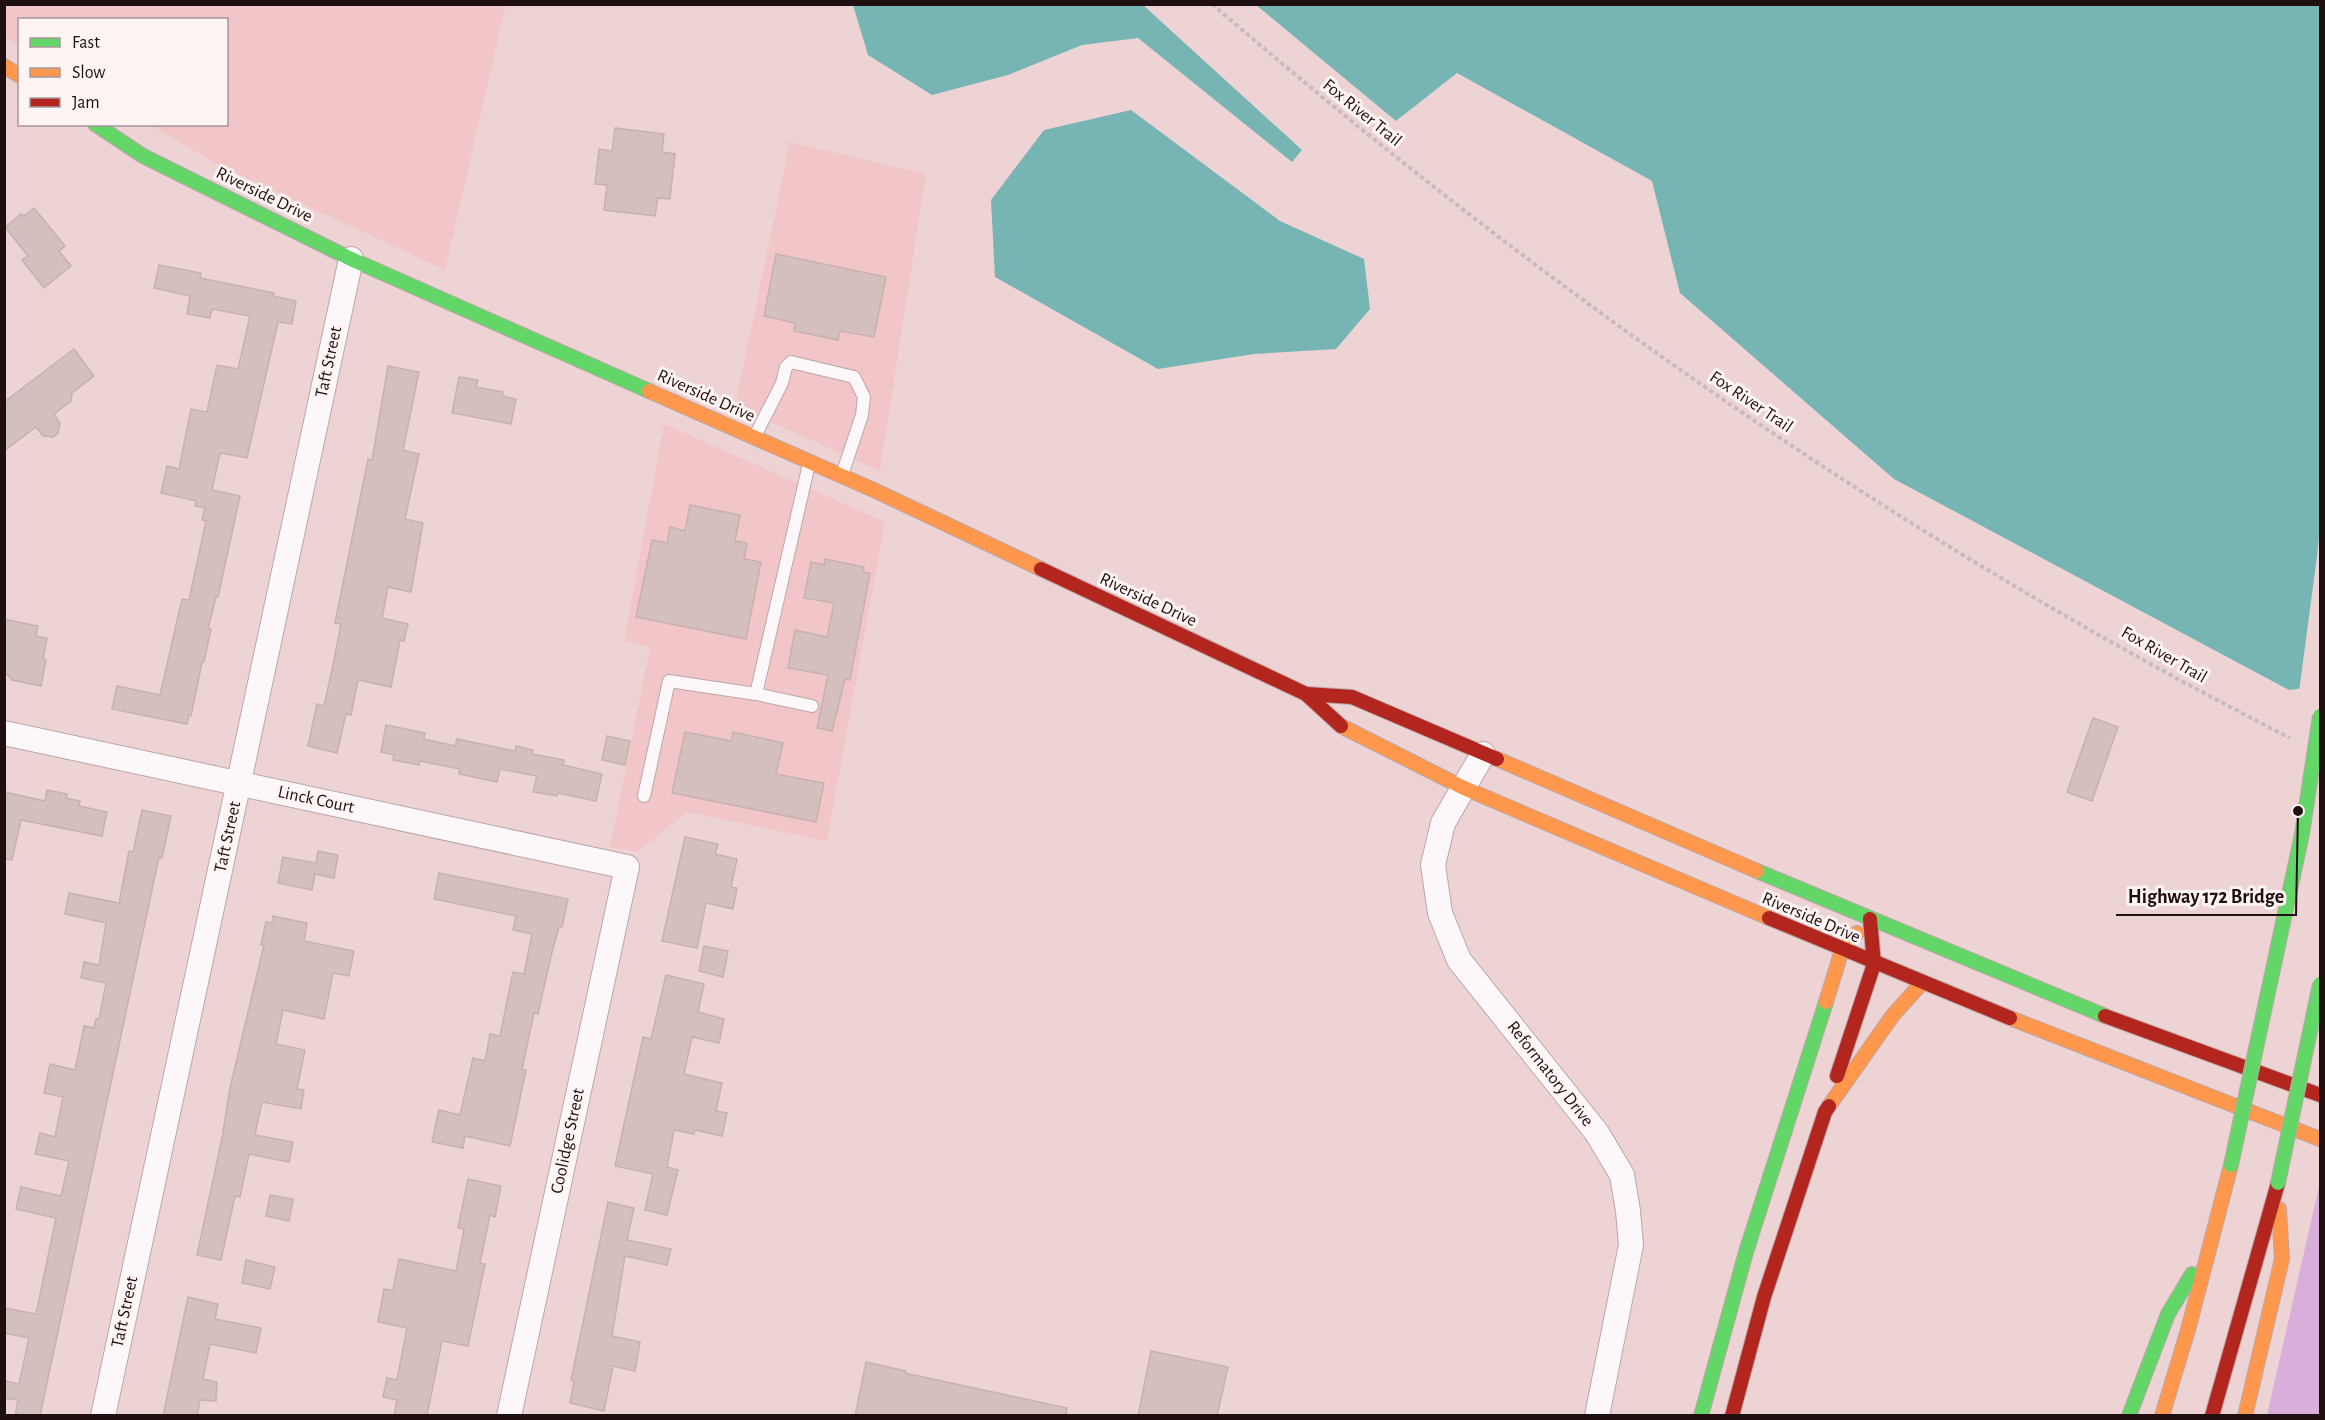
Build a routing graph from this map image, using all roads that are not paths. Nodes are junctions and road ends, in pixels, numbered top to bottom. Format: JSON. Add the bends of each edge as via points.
{"nodes":[{"id":1,"x":4,"y":66,"type":"edge"},
{"id":2,"x":18,"y":75,"type":"edge"},
{"id":3,"x":98,"y":126,"type":"edge"},
{"id":4,"x":351,"y":259,"type":"junction"},
{"id":5,"x":755,"y":437,"type":"junction"},
{"id":6,"x":810,"y":462,"type":"junction"},
{"id":7,"x":842,"y":476,"type":"junction"},
{"id":8,"x":756,"y":694,"type":"junction"},
{"id":9,"x":1306,"y":694,"type":"junction"},
{"id":10,"x":812,"y":706,"type":"dead end"},
{"id":11,"x":2320,"y":716,"type":"edge"},
{"id":12,"x":4,"y":734,"type":"edge"},
{"id":13,"x":1483,"y":754,"type":"junction"},
{"id":14,"x":239,"y":784,"type":"junction"},
{"id":15,"x":1464,"y":788,"type":"junction"},
{"id":16,"x":644,"y":796,"type":"dead end"},
{"id":17,"x":627,"y":867,"type":"joint"},
{"id":18,"x":1870,"y":919,"type":"junction"},
{"id":19,"x":1842,"y":950,"type":"junction"},
{"id":20,"x":1874,"y":964,"type":"junction"},
{"id":21,"x":1922,"y":983,"type":"junction"},
{"id":22,"x":2320,"y":984,"type":"edge"},
{"id":23,"x":2320,"y":1095,"type":"edge"},
{"id":24,"x":1825,"y":1112,"type":"junction"},
{"id":25,"x":2320,"y":1139,"type":"edge"},
{"id":26,"x":2278,"y":1183,"type":"junction"},
{"id":27,"x":2213,"y":1238,"type":"junction"},
{"id":28,"x":103,"y":1416,"type":"edge"},
{"id":29,"x":509,"y":1416,"type":"edge"},
{"id":30,"x":1598,"y":1416,"type":"edge"},
{"id":31,"x":1701,"y":1416,"type":"edge"},
{"id":32,"x":1732,"y":1416,"type":"edge"},
{"id":33,"x":2129,"y":1416,"type":"edge"},
{"id":34,"x":2162,"y":1416,"type":"edge"},
{"id":35,"x":2212,"y":1416,"type":"edge"},
{"id":36,"x":2245,"y":1416,"type":"edge"}],
"edges":[{"from":1,"to":2,"type":"main road"},
{"from":3,"to":4,"type":"main road","name":"Riverside Drive","via":[[143,156]]},
{"from":4,"to":5,"type":"main road","name":"Riverside Drive"},
{"from":4,"to":14,"type":"street","name":"Taft Street"},
{"from":5,"to":6,"type":"main road","name":"Riverside Drive"},
{"from":5,"to":7,"type":"lane","via":[[791,362],[854,377],[864,397],[862,415]]},
{"from":6,"to":7,"type":"main road","name":"Riverside Drive"},
{"from":6,"to":8,"type":"lane"},
{"from":7,"to":9,"type":"main road","name":"Riverside Drive"},
{"from":8,"to":10,"type":"lane"},
{"from":8,"to":16,"type":"lane","via":[[669,681]]},
{"from":9,"to":13,"type":"main road","name":"Riverside Drive","via":[[1352,697]]},
{"from":9,"to":15,"type":"main road","name":"Riverside Drive","via":[[1343,727]]},
{"from":11,"to":27,"type":"main road","bridge":true,"via":[[2302,834]]},
{"from":12,"to":14,"type":"street","name":"Linck Court"},
{"from":13,"to":15,"type":"street","name":"Reformatory Drive"},
{"from":13,"to":18,"type":"main road","name":"Riverside Drive"},
{"from":14,"to":17,"type":"street","name":"Linck Court"},
{"from":14,"to":28,"type":"street","name":"Taft Street"},
{"from":15,"to":19,"type":"main road","name":"Riverside Drive"},
{"from":15,"to":30,"type":"street","name":"Reformatory Drive","via":[[1443,823],[1433,865],[1440,913],[1459,960],[1597,1133],[1622,1175],[1631,1245]]},
{"from":17,"to":29,"type":"street","name":"Coolidge Street"},
{"from":18,"to":19,"type":"main road"},
{"from":18,"to":20,"type":"main road"},
{"from":18,"to":23,"type":"main road","name":"Riverside Drive","via":[[2098,1012]]},
{"from":19,"to":20,"type":"main road","name":"Riverside Drive"},
{"from":19,"to":31,"type":"main road","via":[[1746,1252]]},
{"from":20,"to":21,"type":"main road","name":"Riverside Drive"},
{"from":20,"to":24,"type":"main road"},
{"from":21,"to":24,"type":"main road","via":[[1893,1015]]},
{"from":21,"to":25,"type":"main road","name":"Riverside Drive"},
{"from":22,"to":26,"type":"main road","bridge":true},
{"from":24,"to":32,"type":"main road","via":[[1764,1297]]},
{"from":26,"to":35,"type":"main road"},
{"from":26,"to":36,"type":"main road","via":[[2282,1259]]},
{"from":27,"to":33,"type":"main road","via":[[2168,1314]]},
{"from":27,"to":34,"type":"main road"}]}
